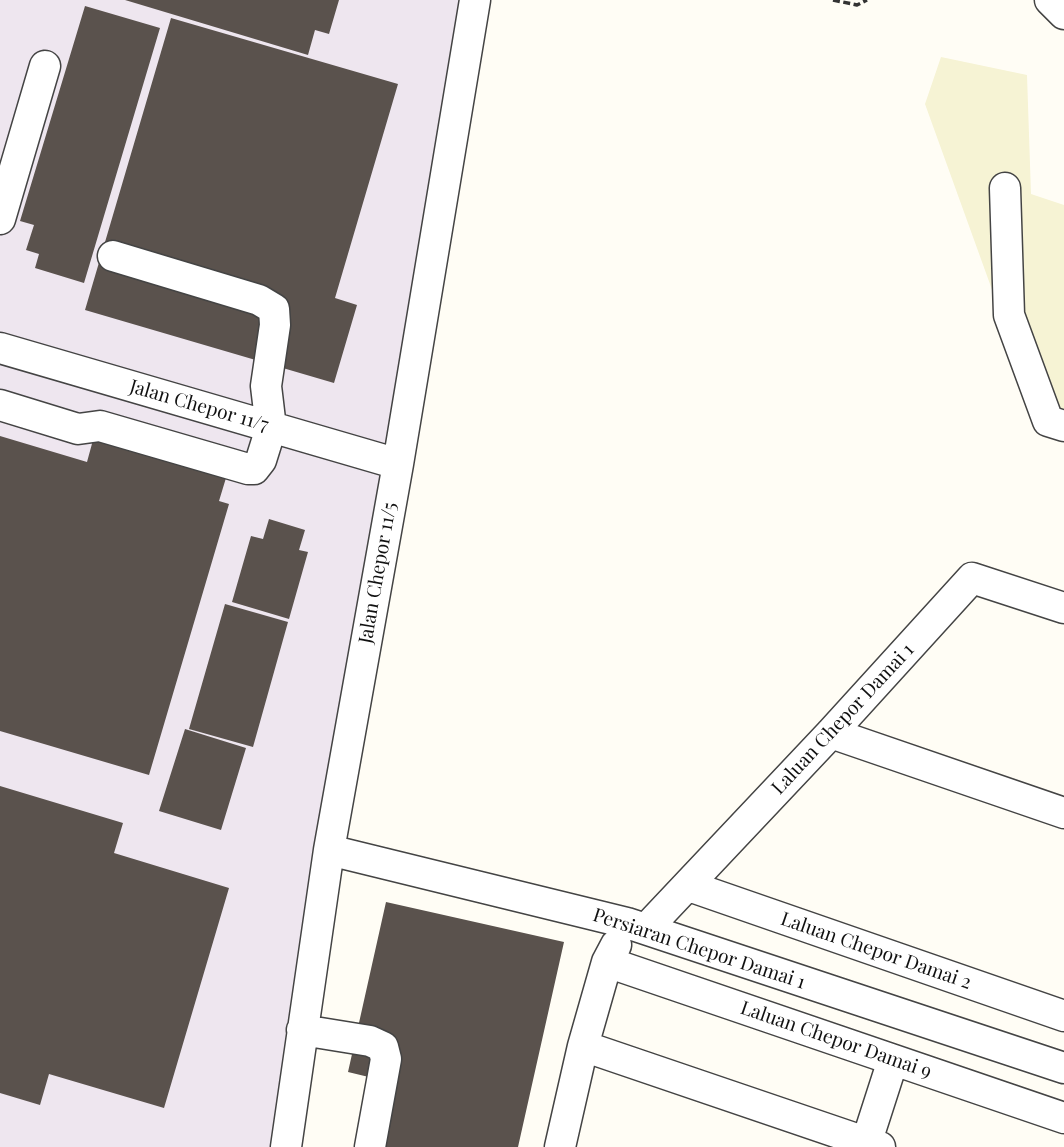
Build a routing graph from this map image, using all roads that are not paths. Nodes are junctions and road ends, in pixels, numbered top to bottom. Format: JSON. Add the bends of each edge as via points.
{"nodes":[{"id":1,"x":475,"y":0,"type":"edge"},
{"id":2,"x":1050,"y":0,"type":"edge"},
{"id":3,"x":1064,"y":14,"type":"edge"},
{"id":4,"x":45,"y":66,"type":"dead end"},
{"id":5,"x":1005,"y":188,"type":"dead end"},
{"id":6,"x":0,"y":219,"type":"edge"},
{"id":7,"x":113,"y":256,"type":"dead end"},
{"id":8,"x":0,"y":348,"type":"edge"},
{"id":9,"x":0,"y":405,"type":"edge"},
{"id":10,"x":1064,"y":426,"type":"edge"},
{"id":11,"x":271,"y":428,"type":"junction"},
{"id":12,"x":398,"y":464,"type":"junction"},
{"id":13,"x":1064,"y":608,"type":"edge"},
{"id":14,"x":831,"y":733,"type":"junction"},
{"id":15,"x":1064,"y":813,"type":"edge"},
{"id":16,"x":329,"y":850,"type":"junction"},
{"id":17,"x":689,"y":886,"type":"junction"},
{"id":18,"x":637,"y":926,"type":"junction"},
{"id":19,"x":607,"y":962,"type":"junction"},
{"id":20,"x":1064,"y":1016,"type":"edge"},
{"id":21,"x":302,"y":1030,"type":"junction"},
{"id":22,"x":583,"y":1046,"type":"junction"},
{"id":23,"x":893,"y":1060,"type":"junction"},
{"id":24,"x":1064,"y":1068,"type":"edge"},
{"id":25,"x":1064,"y":1118,"type":"edge"},
{"id":26,"x":871,"y":1145,"type":"edge"},
{"id":27,"x":562,"y":1146,"type":"edge"},
{"id":28,"x":286,"y":1147,"type":"edge"},
{"id":29,"x":370,"y":1147,"type":"edge"}],
"edges":[{"from":1,"to":12,"type":"street","name":"Jalan Chepor 11/5"},
{"from":2,"to":3,"type":"street"},
{"from":4,"to":6,"type":"street"},
{"from":5,"to":10,"type":"street","via":[[1009,316],[1048,421]]},
{"from":7,"to":11,"type":"street","via":[[259,300],[274,309],[266,386]]},
{"from":8,"to":11,"type":"street","name":"Jalan Chepor 11/7"},
{"from":9,"to":11,"type":"street","via":[[78,429],[100,426],[248,469],[261,460]]},
{"from":11,"to":12,"type":"street","name":"Jalan Chepor 11/7"},
{"from":12,"to":16,"type":"street","name":"Jalan Chepor 11/5"},
{"from":13,"to":14,"type":"street","name":"Laluan Chepor Damai 1","via":[[972,578]]},
{"from":14,"to":15,"type":"street"},
{"from":14,"to":17,"type":"street","name":"Laluan Chepor Damai 1"},
{"from":16,"to":18,"type":"street","name":"Persiaran Chepor Damai 1"},
{"from":16,"to":21,"type":"street","name":"Jalan Chepor 11/5"},
{"from":17,"to":18,"type":"street","name":"Laluan Chepor Damai 1"},
{"from":17,"to":20,"type":"street","name":"Laluan Chepor Damai 2"},
{"from":18,"to":19,"type":"street","name":"Laluan Chepor Damai 1"},
{"from":18,"to":24,"type":"street","name":"Persiaran Chepor Damai 1"},
{"from":19,"to":22,"type":"street","name":"Laluan Chepor Damai 1"},
{"from":19,"to":23,"type":"street","name":"Laluan Chepor Damai 9"},
{"from":21,"to":28,"type":"street","name":"Jalan Chepor 11/5"},
{"from":21,"to":29,"type":"street","via":[[383,1047],[386,1059]]},
{"from":22,"to":26,"type":"street"},
{"from":22,"to":27,"type":"street","name":"Laluan Chepor Damai 1"},
{"from":23,"to":25,"type":"street","name":"Laluan Chepor Damai 9"},
{"from":23,"to":26,"type":"street"}]}
